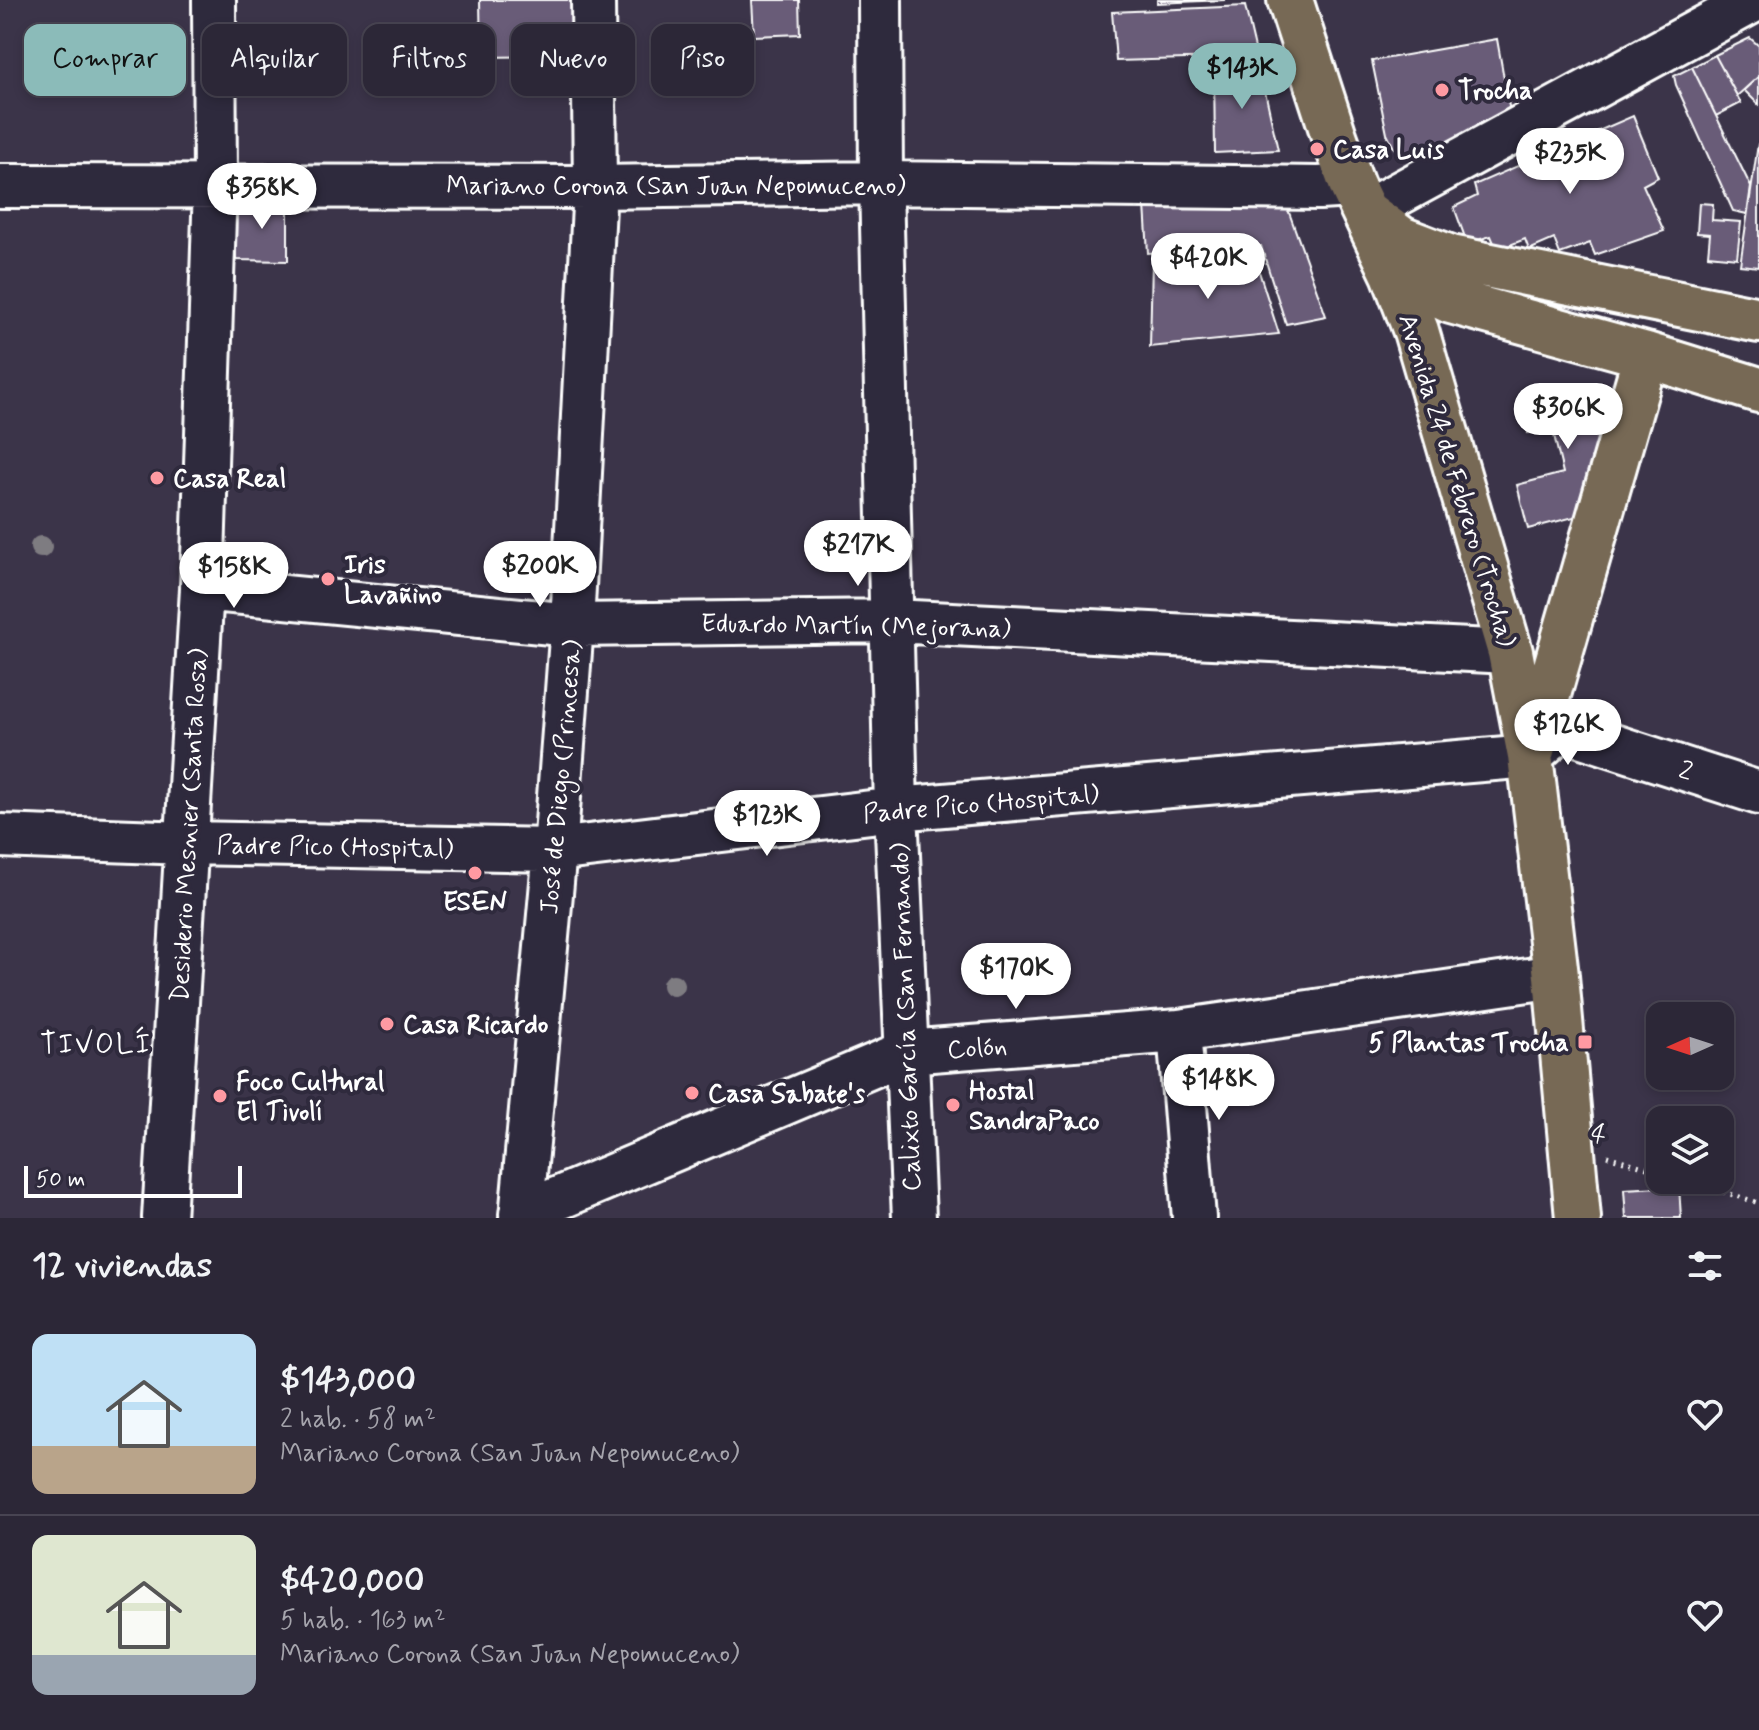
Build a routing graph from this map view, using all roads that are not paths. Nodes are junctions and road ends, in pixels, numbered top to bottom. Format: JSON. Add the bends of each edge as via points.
{"nodes":[{"id":1,"x":214,"y":0,"type":"edge"},
{"id":2,"x":593,"y":0,"type":"edge"},
{"id":3,"x":880,"y":0,"type":"edge"},
{"id":4,"x":1290,"y":0,"type":"edge"},
{"id":5,"x":1755,"y":2,"type":"edge"},
{"id":6,"x":881,"y":183,"type":"junction"},
{"id":7,"x":215,"y":185,"type":"junction"},
{"id":8,"x":0,"y":186,"type":"edge"},
{"id":9,"x":595,"y":187,"type":"junction"},
{"id":10,"x":1358,"y":199,"type":"junction"},
{"id":11,"x":1394,"y":274,"type":"junction"},
{"id":12,"x":1451,"y":301,"type":"junction"},
{"id":13,"x":1759,"y":320,"type":"edge"},
{"id":14,"x":1416,"y":331,"type":"junction"},
{"id":15,"x":1646,"y":355,"type":"junction"},
{"id":16,"x":1759,"y":390,"type":"edge"},
{"id":17,"x":202,"y":589,"type":"junction"},
{"id":18,"x":892,"y":621,"type":"junction"},
{"id":19,"x":572,"y":625,"type":"junction"},
{"id":20,"x":1510,"y":652,"type":"junction"},
{"id":21,"x":1530,"y":756,"type":"junction"},
{"id":22,"x":1759,"y":793,"type":"edge"},
{"id":23,"x":896,"y":809,"type":"junction"},
{"id":24,"x":0,"y":836,"type":"edge"},
{"id":25,"x":187,"y":843,"type":"junction"},
{"id":26,"x":555,"y":850,"type":"junction"},
{"id":27,"x":1556,"y":976,"type":"junction"},
{"id":28,"x":1179,"y":1031,"type":"junction"},
{"id":29,"x":906,"y":1052,"type":"junction"},
{"id":30,"x":521,"y":1216,"type":"edge"},
{"id":31,"x":164,"y":1218,"type":"edge"},
{"id":32,"x":914,"y":1218,"type":"edge"},
{"id":33,"x":1194,"y":1218,"type":"edge"},
{"id":34,"x":1578,"y":1218,"type":"edge"}],
"edges":[{"from":1,"to":7,"type":"street","name":"Desiderio Mesnier (Santa Rosa)"},
{"from":2,"to":9,"type":"street","name":"José de Diego (Princesa)"},
{"from":3,"to":6,"type":"street","name":"Calixto García (San Fernando)"},
{"from":4,"to":10,"type":"main road","name":"Avenida 24 de Febrero (Trocha)"},
{"from":5,"to":10,"type":"street"},
{"from":6,"to":9,"type":"street","name":"Mariano Corona (San Juan Nepomuceno)"},
{"from":6,"to":10,"type":"street","name":"Mariano Corona (San Juan Nepomuceno)","via":[[1319,188]]},
{"from":6,"to":18,"type":"street","name":"Calixto García (San Fernando)"},
{"from":7,"to":8,"type":"street","name":"Mariano Corona (San Juan Nepomuceno)"},
{"from":7,"to":9,"type":"street","name":"Mariano Corona (San Juan Nepomuceno)"},
{"from":7,"to":17,"type":"street","name":"Desiderio Mesnier (Santa Rosa)"},
{"from":9,"to":19,"type":"street","name":"José de Diego (Princesa)"},
{"from":10,"to":11,"type":"main road","name":"Avenida 24 de Febrero (Trocha)"},
{"from":10,"to":13,"type":"main road","via":[[1401,239],[1451,258]]},
{"from":11,"to":12,"type":"main road"},
{"from":11,"to":14,"type":"main road","name":"Avenida 24 de Febrero (Trocha)"},
{"from":12,"to":14,"type":"main road","via":[[1431,306]]},
{"from":12,"to":15,"type":"main road"},
{"from":14,"to":20,"type":"main road","name":"Avenida 24 de Febrero (Trocha)"},
{"from":15,"to":16,"type":"main road"},
{"from":15,"to":21,"type":"main road"},
{"from":17,"to":19,"type":"street","name":"Eduardo Martín (Mejorana)"},
{"from":17,"to":25,"type":"street","name":"Desiderio Mesnier (Santa Rosa)"},
{"from":18,"to":19,"type":"street","name":"Eduardo Martín (Mejorana)"},
{"from":18,"to":20,"type":"street","name":"Eduardo Martín (Mejorana)"},
{"from":18,"to":23,"type":"street","name":"Calixto García (San Fernando)"},
{"from":19,"to":26,"type":"street","name":"José de Diego (Princesa)"},
{"from":20,"to":21,"type":"main road","name":"Avenida 24 de Febrero (Trocha)"},
{"from":21,"to":22,"type":"street","name":"2","via":[[1561,729]]},
{"from":21,"to":23,"type":"street","name":"Padre Pico (Hospital)"},
{"from":21,"to":27,"type":"main road","name":"Avenida 24 de Febrero (Trocha)"},
{"from":23,"to":26,"type":"street","name":"Padre Pico (Hospital)"},
{"from":23,"to":29,"type":"street","name":"Calixto García (San Fernando)"},
{"from":24,"to":25,"type":"street","name":"Padre Pico (Hospital)"},
{"from":25,"to":26,"type":"street","name":"Padre Pico (Hospital)"},
{"from":25,"to":31,"type":"street","name":"Desiderio Mesnier (Santa Rosa)"},
{"from":26,"to":30,"type":"street","name":"José de Diego (Princesa)"},
{"from":27,"to":28,"type":"street","name":"Colón"},
{"from":27,"to":34,"type":"main road","name":"Avenida 24 de Febrero (Trocha)"},
{"from":28,"to":29,"type":"street","name":"Colón"},
{"from":28,"to":33,"type":"street"},
{"from":29,"to":30,"type":"street","name":"Colón"},
{"from":29,"to":32,"type":"street","name":"Calixto García (San Fernando)"}]}
